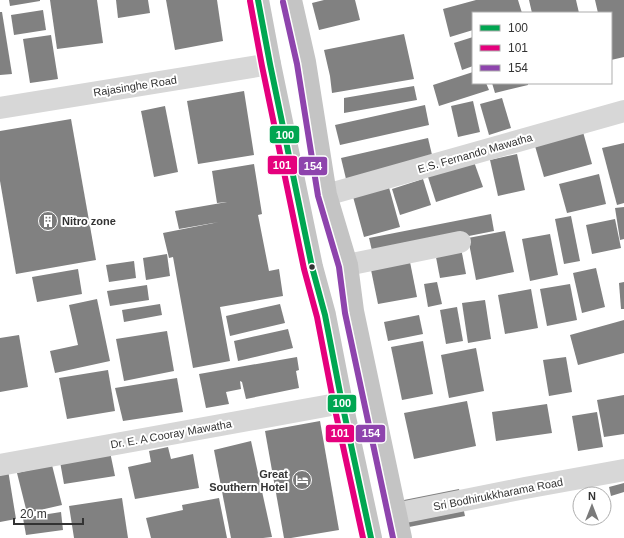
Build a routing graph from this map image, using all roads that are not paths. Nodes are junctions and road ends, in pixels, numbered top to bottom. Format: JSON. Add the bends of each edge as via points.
{"nodes":[{"id":1,"x":258,"y":0,"type":"edge"},
{"id":2,"x":292,"y":0,"type":"edge"},
{"id":3,"x":270,"y":64,"type":"junction"},
{"id":4,"x":0,"y":108,"type":"edge"},
{"id":5,"x":624,"y":112,"type":"edge"},
{"id":6,"x":326,"y":195,"type":"junction"},
{"id":7,"x":460,"y":242,"type":"dead end"},
{"id":8,"x":348,"y":265,"type":"junction"},
{"id":9,"x":342,"y":403,"type":"junction"},
{"id":10,"x":0,"y":465,"type":"edge"},
{"id":11,"x":624,"y":470,"type":"edge"},
{"id":12,"x":395,"y":514,"type":"junction"},
{"id":13,"x":371,"y":538,"type":"edge"},
{"id":14,"x":401,"y":538,"type":"edge"}],
"edges":[{"from":1,"to":3,"type":"highway"},
{"from":2,"to":6,"type":"highway","via":[[305,62]]},
{"from":3,"to":4,"type":"street","name":"Rajasinghe Road"},
{"from":3,"to":9,"type":"highway"},
{"from":5,"to":6,"type":"street","name":"E.S. Fernando Mawatha"},
{"from":6,"to":8,"type":"highway"},
{"from":7,"to":8,"type":"street"},
{"from":8,"to":12,"type":"highway","via":[[353,311]]},
{"from":9,"to":10,"type":"street","name":"Dr. E. A Cooray Mawatha"},
{"from":9,"to":13,"type":"highway"},
{"from":11,"to":12,"type":"street","name":"Sri Bodhirukkharama Road"},
{"from":12,"to":14,"type":"highway"}]}
